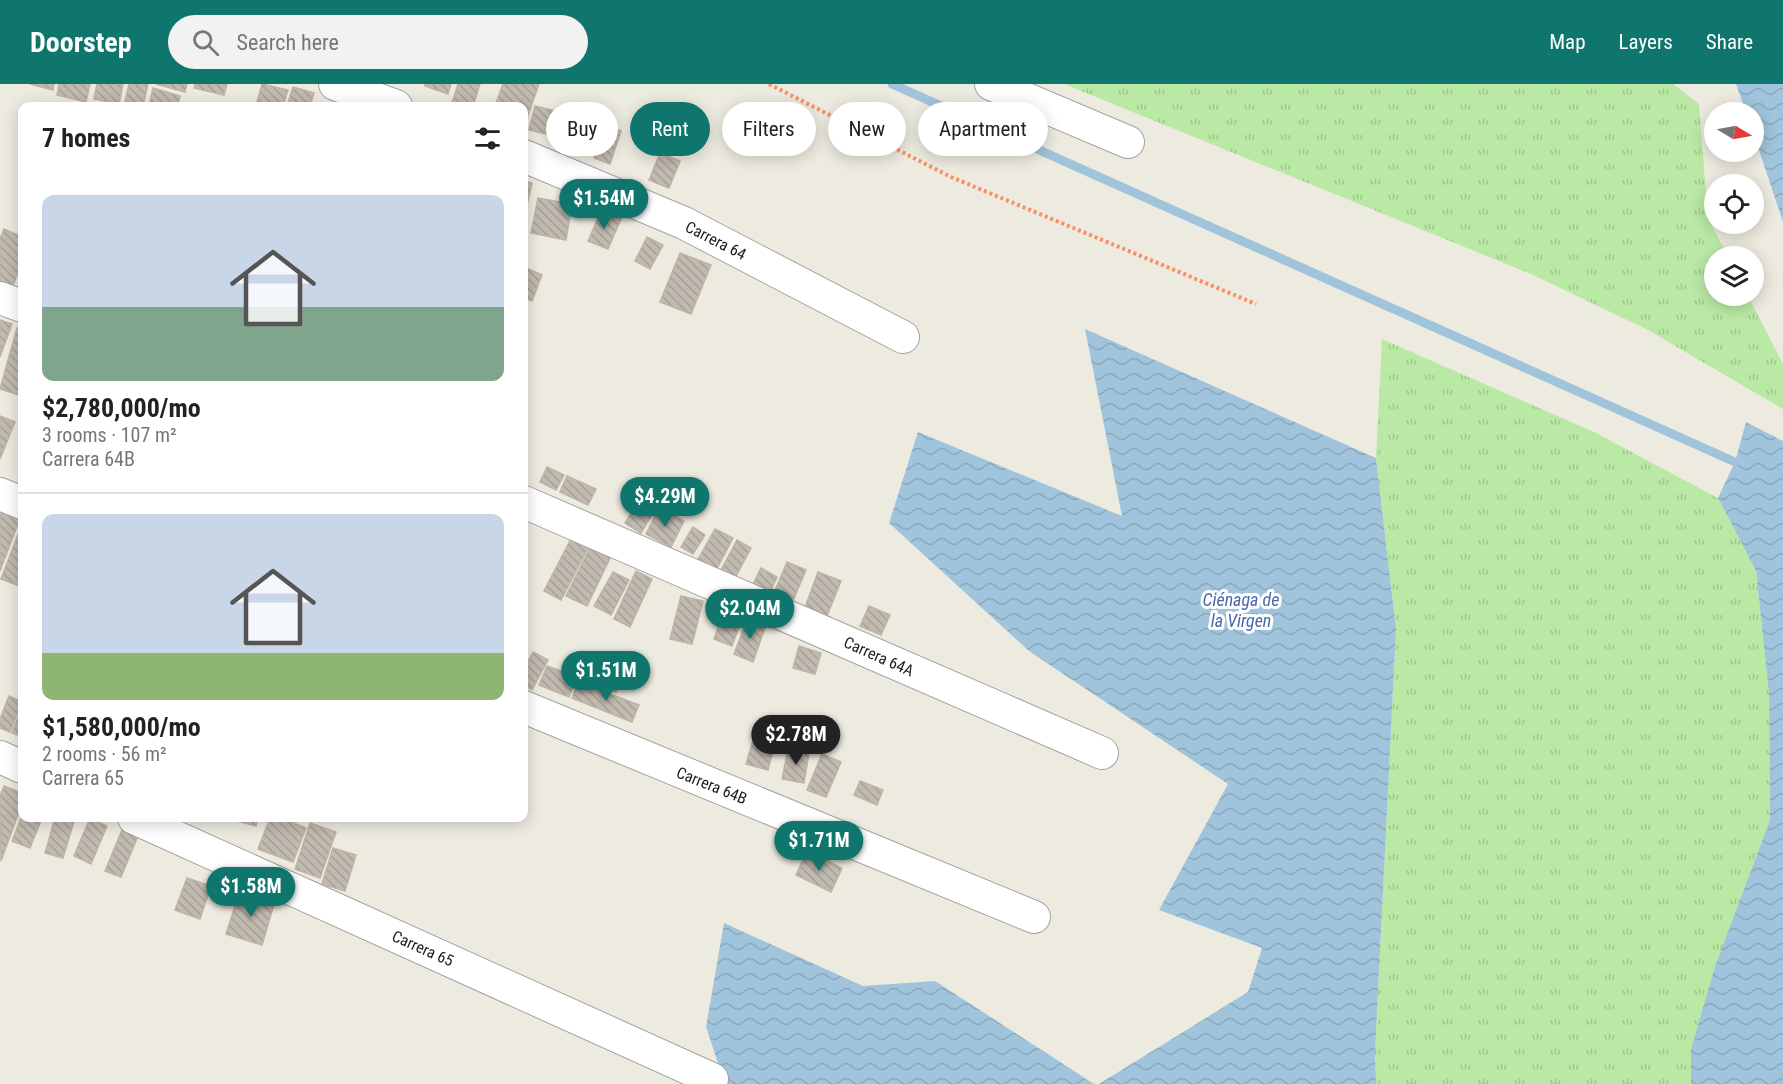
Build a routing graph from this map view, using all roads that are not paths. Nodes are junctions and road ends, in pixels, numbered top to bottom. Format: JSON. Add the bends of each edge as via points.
{"nodes":[{"id":1,"x":335,"y":84,"type":"edge"},
{"id":2,"x":991,"y":84,"type":"edge"},
{"id":3,"x":385,"y":102,"type":"edge"},
{"id":4,"x":1128,"y":142,"type":"dead end"},
{"id":5,"x":528,"y":158,"type":"edge"},
{"id":6,"x":0,"y":298,"type":"edge"},
{"id":7,"x":18,"y":305,"type":"edge"},
{"id":8,"x":903,"y":337,"type":"dead end"},
{"id":9,"x":0,"y":494,"type":"edge"},
{"id":10,"x":18,"y":501,"type":"edge"},
{"id":11,"x":528,"y":504,"type":"edge"},
{"id":12,"x":528,"y":709,"type":"edge"},
{"id":13,"x":1102,"y":753,"type":"dead end"},
{"id":14,"x":0,"y":757,"type":"edge"},
{"id":15,"x":18,"y":765,"type":"edge"},
{"id":16,"x":143,"y":822,"type":"edge"},
{"id":17,"x":1034,"y":917,"type":"dead end"},
{"id":18,"x":712,"y":1079,"type":"dead end"}],
"edges":[{"from":1,"to":3,"type":"street"},
{"from":2,"to":4,"type":"street"},
{"from":5,"to":8,"type":"street","name":"Carrera 64","via":[[684,223]]},
{"from":6,"to":7,"type":"street"},
{"from":9,"to":10,"type":"street"},
{"from":11,"to":13,"type":"street","name":"Carrera 64A"},
{"from":12,"to":17,"type":"street","name":"Carrera 64B"},
{"from":14,"to":15,"type":"street"},
{"from":16,"to":18,"type":"street","name":"Carrera 65"}]}
